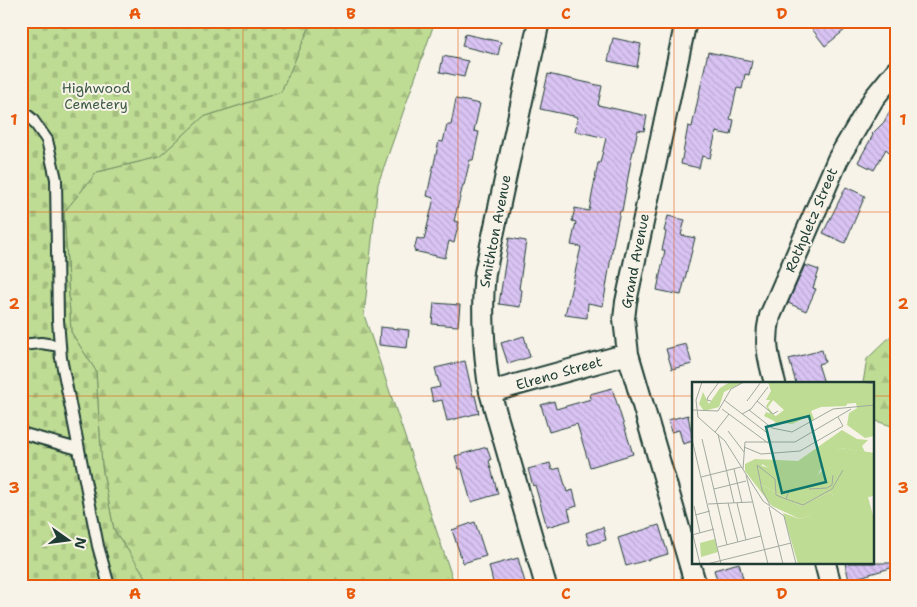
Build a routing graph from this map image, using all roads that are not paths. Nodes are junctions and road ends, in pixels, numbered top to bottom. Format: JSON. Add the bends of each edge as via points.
{"nodes":[{"id":1,"x":539,"y":21,"type":"edge"},
{"id":2,"x":686,"y":21,"type":"edge"},
{"id":3,"x":896,"y":71,"type":"edge"},
{"id":4,"x":21,"y":110,"type":"edge"},
{"id":5,"x":21,"y":345,"type":"edge"},
{"id":6,"x":60,"y":346,"type":"junction"},
{"id":7,"x":628,"y":354,"type":"junction"},
{"id":8,"x":775,"y":382,"type":"edge"},
{"id":9,"x":490,"y":392,"type":"junction"},
{"id":10,"x":21,"y":433,"type":"edge"},
{"id":11,"x":78,"y":449,"type":"junction"},
{"id":12,"x":825,"y":564,"type":"edge"},
{"id":13,"x":109,"y":586,"type":"edge"},
{"id":14,"x":546,"y":586,"type":"edge"},
{"id":15,"x":696,"y":586,"type":"edge"},
{"id":16,"x":831,"y":586,"type":"edge"}],
"edges":[{"from":1,"to":9,"type":"street","name":"Smithton Avenue","via":[[485,273],[486,374]]},
{"from":2,"to":7,"type":"street","name":"Grand Avenue","via":[[626,302]]},
{"from":3,"to":8,"type":"street","name":"Rothpletz Street","via":[[874,98],[838,159],[770,316],[767,354]]},
{"from":4,"to":6,"type":"lane","via":[[47,140],[56,179]]},
{"from":5,"to":6,"type":"lane"},
{"from":6,"to":11,"type":"lane"},
{"from":7,"to":9,"type":"street","name":"Elreno Street"},
{"from":7,"to":15,"type":"street","name":"Grand Avenue"},
{"from":9,"to":14,"type":"street","name":"Smithton Avenue"},
{"from":10,"to":11,"type":"lane"},
{"from":11,"to":13,"type":"lane"},
{"from":12,"to":16,"type":"street"}]}
